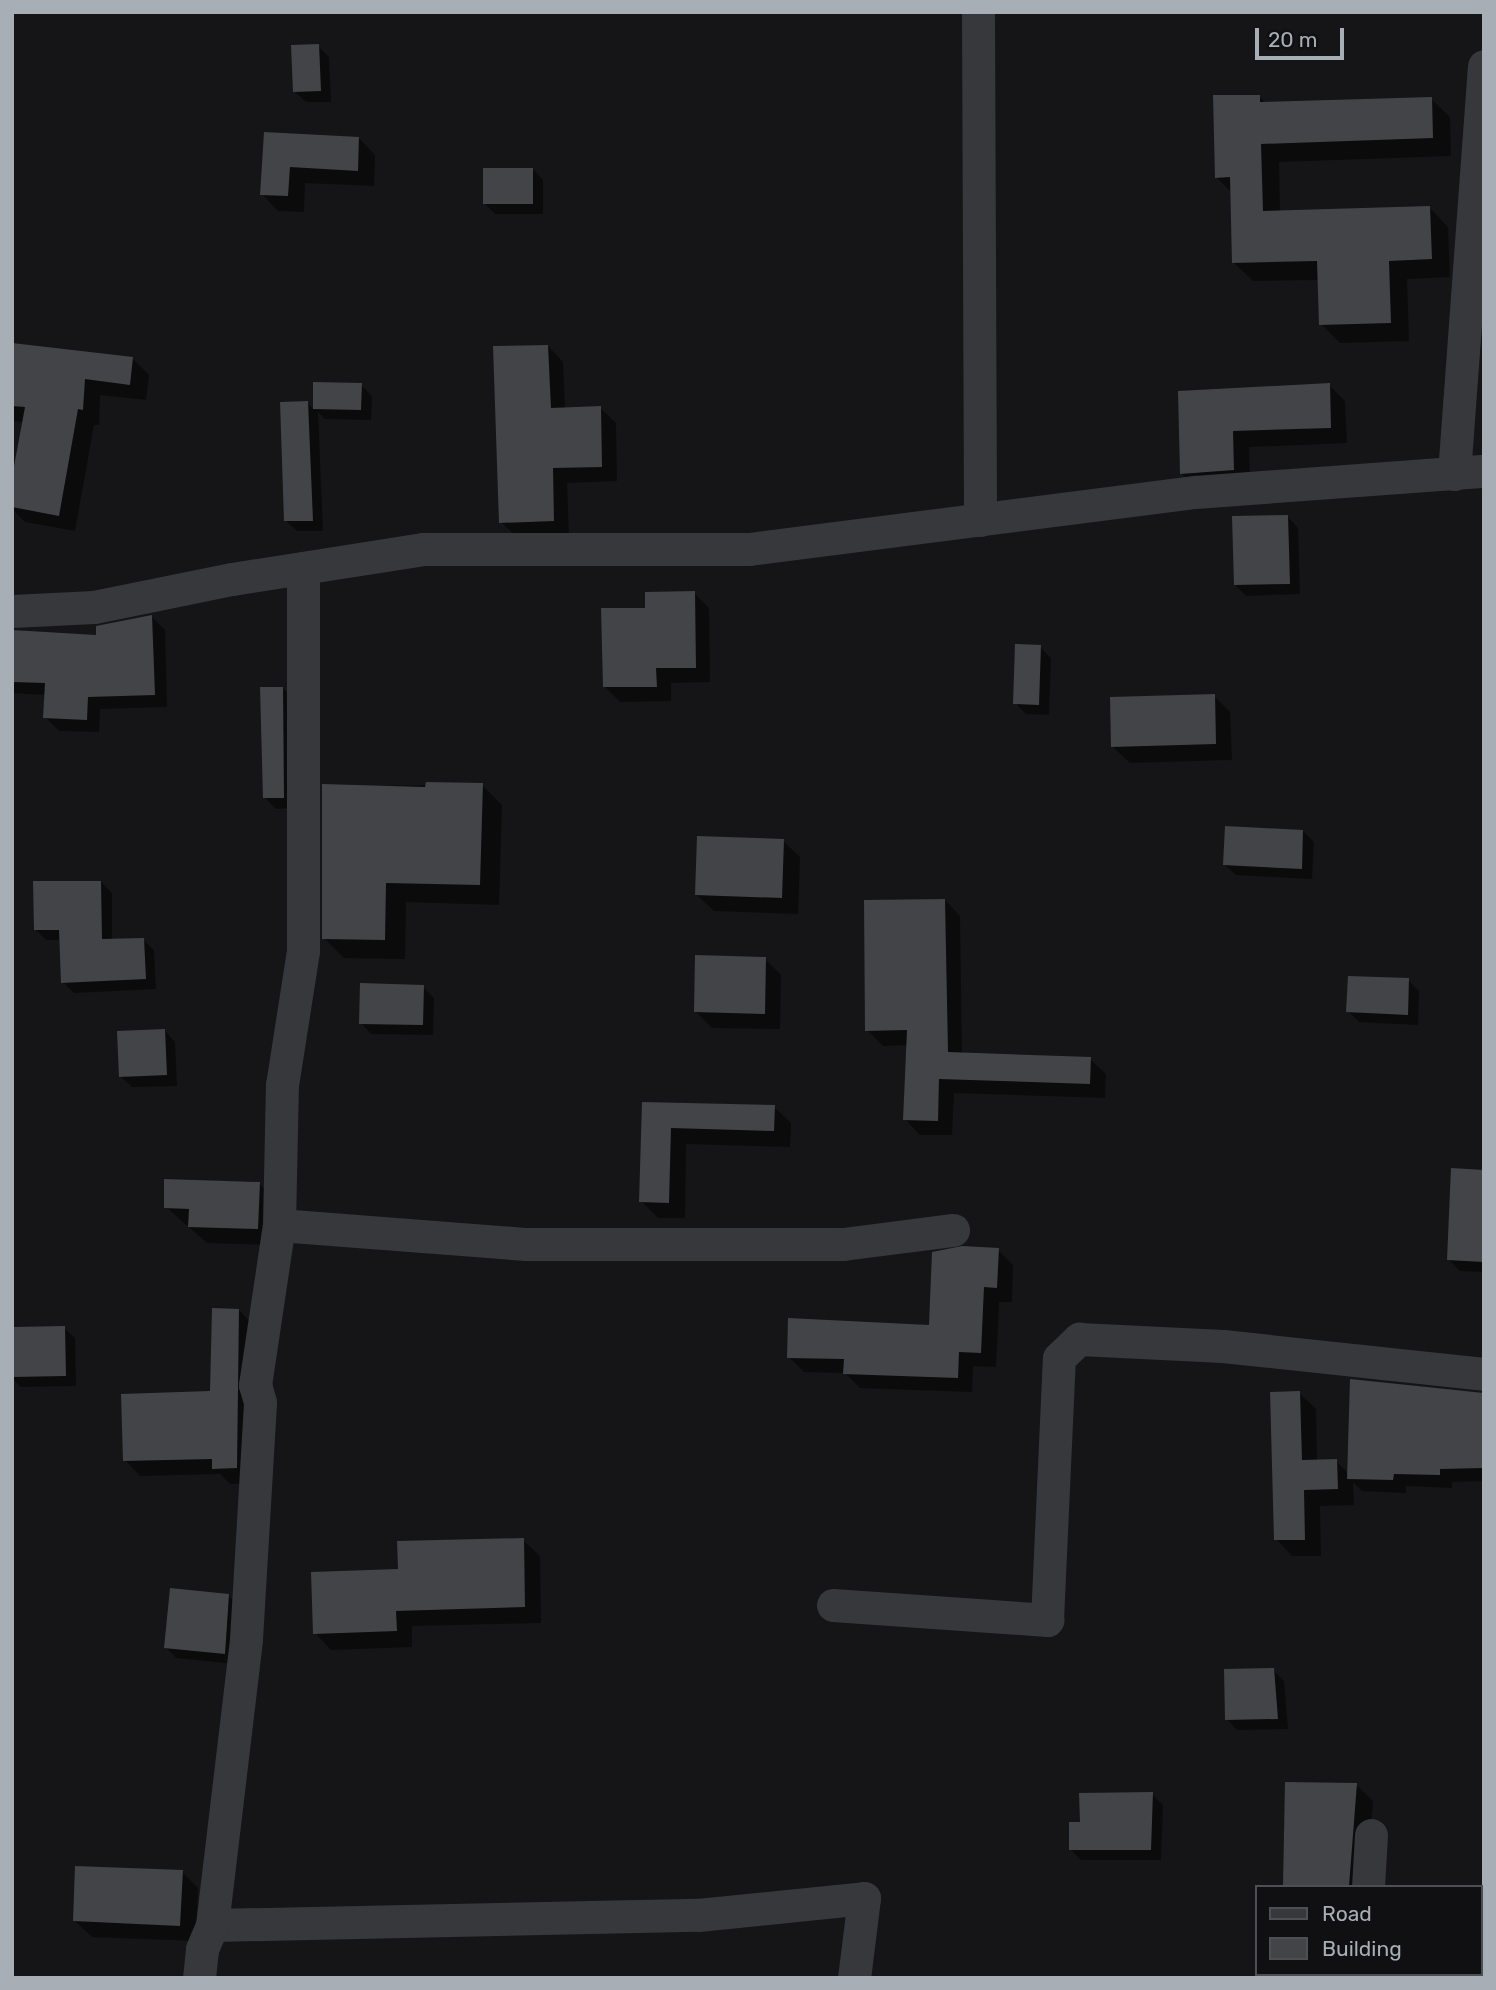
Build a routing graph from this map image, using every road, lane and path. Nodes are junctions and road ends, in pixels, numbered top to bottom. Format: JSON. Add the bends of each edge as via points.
{"nodes":[{"id":1,"x":978,"y":12,"type":"edge"},
{"id":2,"x":1484,"y":65,"type":"edge"},
{"id":3,"x":1469,"y":472,"type":"edge"},
{"id":4,"x":980,"y":520,"type":"junction"},
{"id":5,"x":303,"y":568,"type":"junction"},
{"id":6,"x":12,"y":611,"type":"edge"},
{"id":7,"x":279,"y":1225,"type":"junction"},
{"id":8,"x":953,"y":1230,"type":"dead end"},
{"id":9,"x":1484,"y":1374,"type":"edge"},
{"id":10,"x":833,"y":1605,"type":"dead end"},
{"id":11,"x":1371,"y":1835,"type":"dead end"},
{"id":12,"x":1368,"y":1885,"type":"edge"},
{"id":13,"x":212,"y":1925,"type":"junction"},
{"id":14,"x":199,"y":1978,"type":"edge"},
{"id":15,"x":854,"y":1978,"type":"edge"}],
"edges":[{"from":1,"to":4,"type":"street"},
{"from":2,"to":3,"type":"street"},
{"from":3,"to":4,"type":"street","via":[[1195,492]]},
{"from":4,"to":5,"type":"street","via":[[749,549],[423,549]]},
{"from":5,"to":6,"type":"street","via":[[94,607]]},
{"from":5,"to":7,"type":"street","via":[[303,951],[282,1084]]},
{"from":7,"to":8,"type":"street","via":[[527,1244],[843,1244]]},
{"from":7,"to":13,"type":"street","via":[[255,1385],[260,1402],[246,1639]]},
{"from":9,"to":10,"type":"street","via":[[1223,1346],[1079,1339],[1059,1358],[1047,1620]]},
{"from":11,"to":12,"type":"street"},
{"from":13,"to":14,"type":"street","via":[[202,1949]]},
{"from":13,"to":15,"type":"street","via":[[698,1915],[864,1898]]}]}
